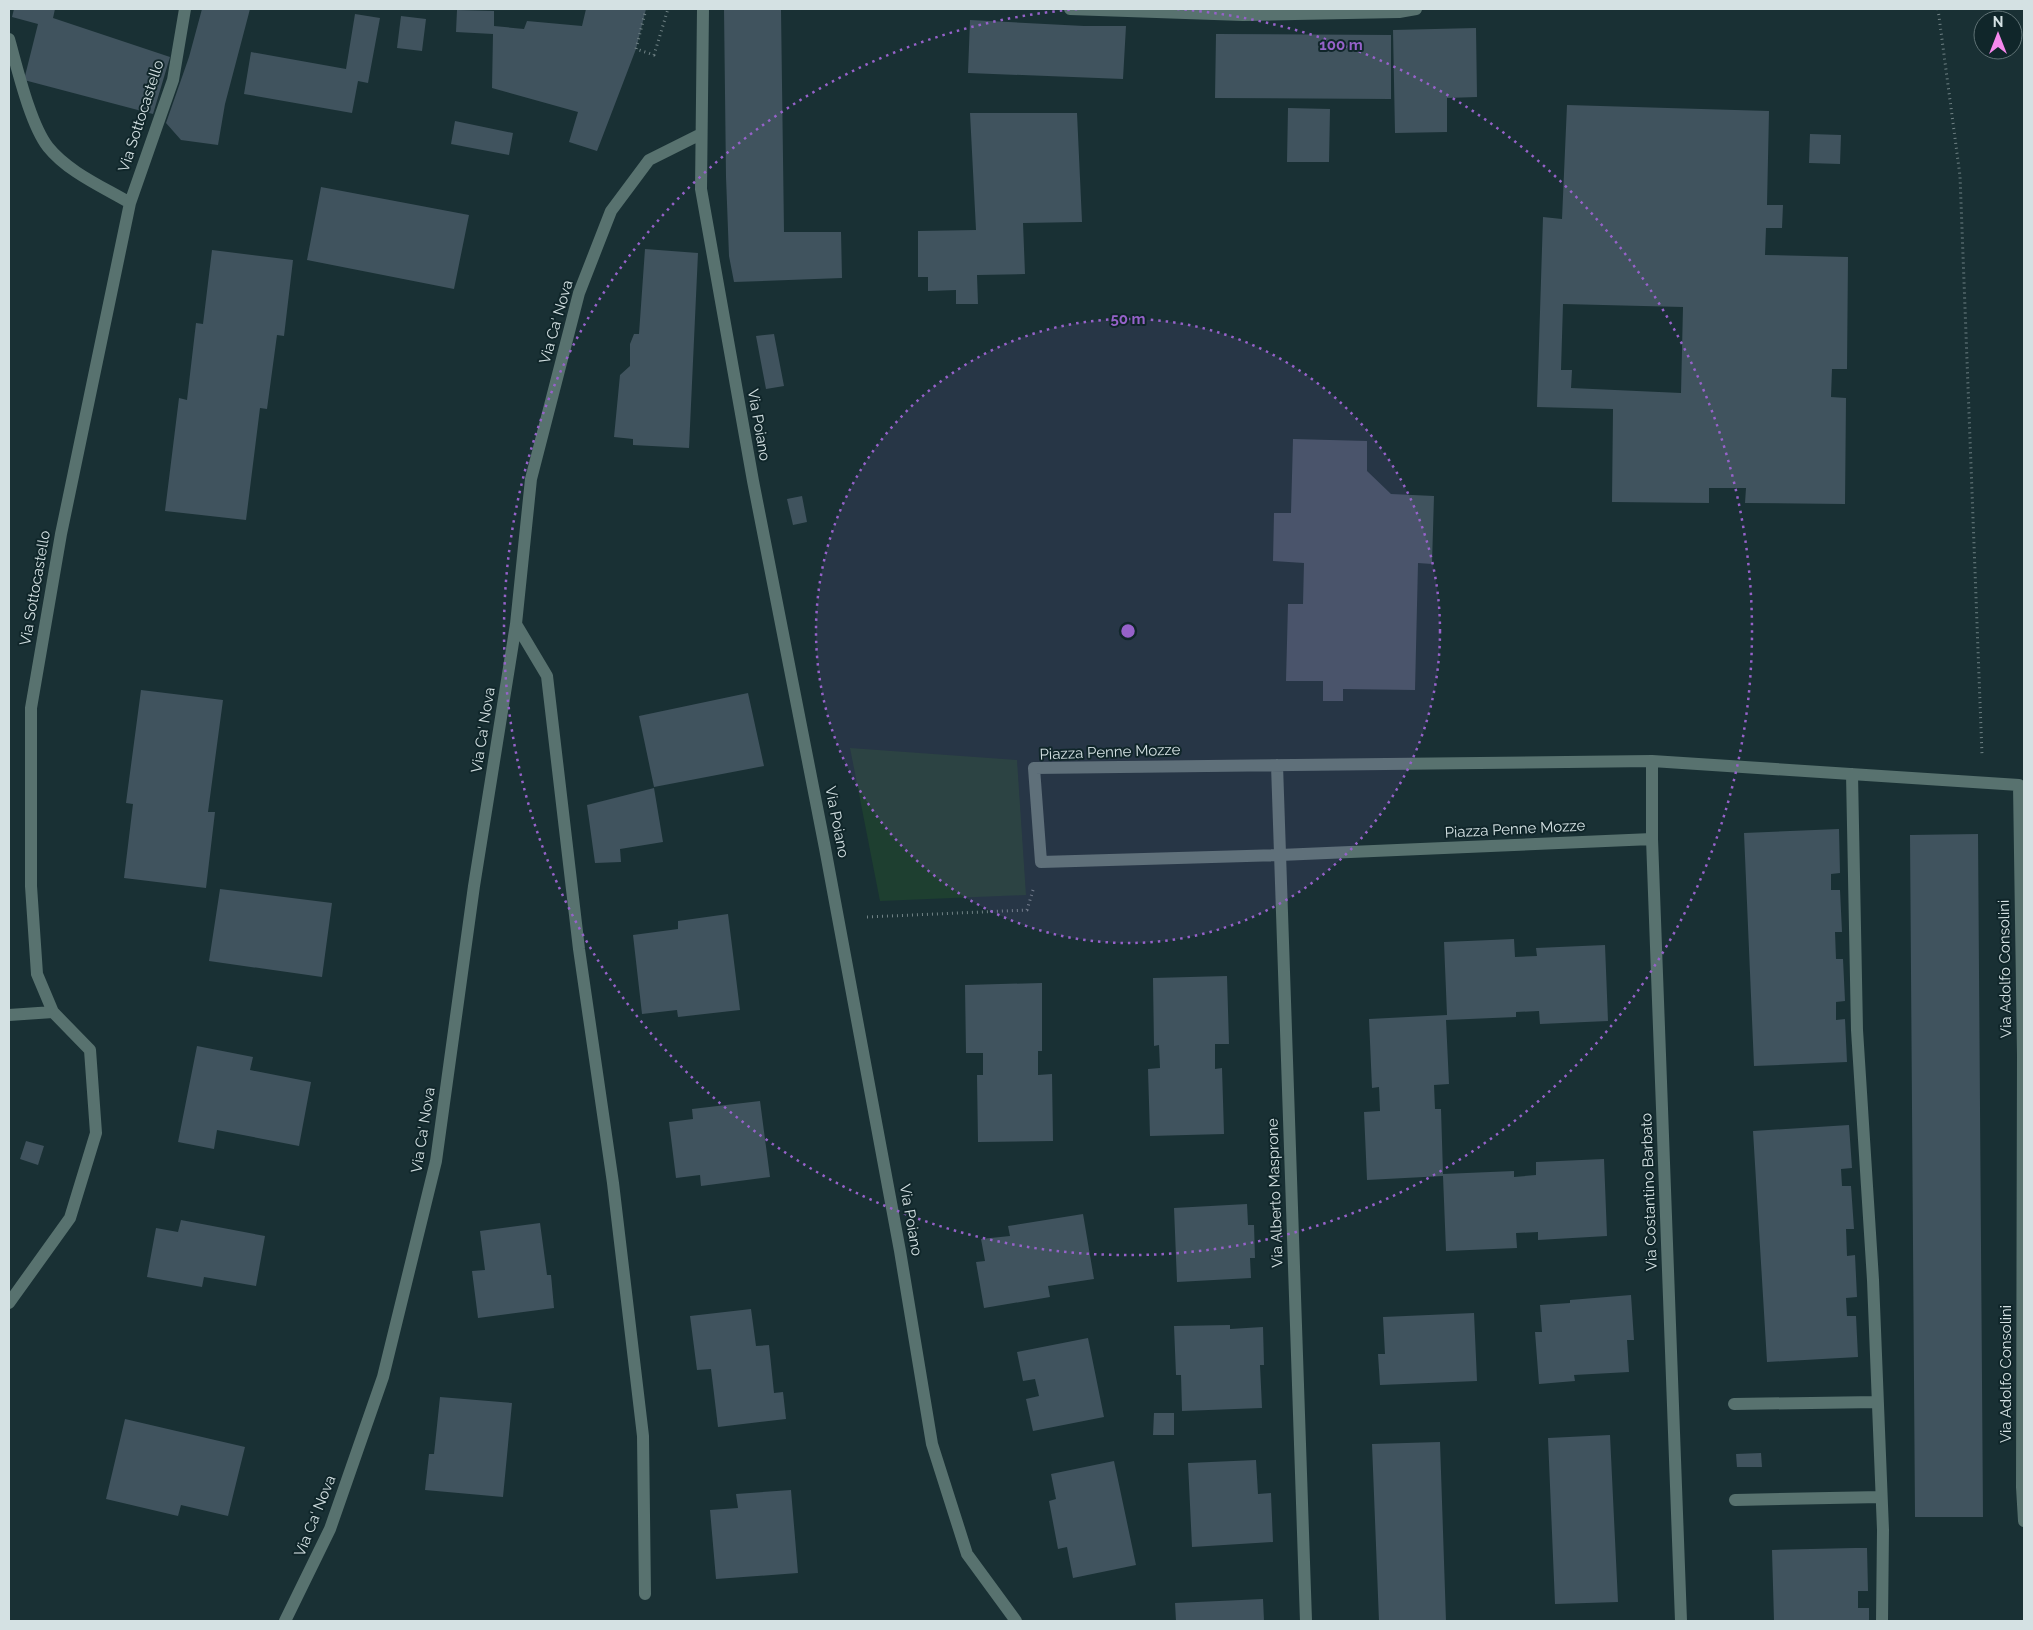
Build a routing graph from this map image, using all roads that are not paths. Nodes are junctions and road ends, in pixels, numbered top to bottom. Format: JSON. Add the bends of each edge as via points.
{"nodes":[{"id":1,"x":184,"y":9,"type":"edge"},
{"id":2,"x":703,"y":9,"type":"edge"},
{"id":3,"x":1070,"y":9,"type":"edge"},
{"id":4,"x":1416,"y":9,"type":"edge"},
{"id":5,"x":9,"y":39,"type":"edge"},
{"id":6,"x":701,"y":134,"type":"junction"},
{"id":7,"x":130,"y":203,"type":"junction"},
{"id":8,"x":516,"y":624,"type":"junction"},
{"id":9,"x":1652,"y":761,"type":"junction"},
{"id":10,"x":1278,"y":765,"type":"junction"},
{"id":11,"x":1852,"y":774,"type":"junction"},
{"id":12,"x":1652,"y":839,"type":"junction"},
{"id":13,"x":1280,"y":856,"type":"junction"},
{"id":14,"x":53,"y":1012,"type":"junction"},
{"id":15,"x":9,"y":1016,"type":"edge"},
{"id":16,"x":9,"y":1303,"type":"edge"},
{"id":17,"x":1878,"y":1402,"type":"junction"},
{"id":18,"x":1734,"y":1404,"type":"dead end"},
{"id":19,"x":1881,"y":1497,"type":"junction"},
{"id":20,"x":1735,"y":1500,"type":"dead end"},
{"id":21,"x":2024,"y":1521,"type":"edge"},
{"id":22,"x":645,"y":1594,"type":"dead end"},
{"id":23,"x":285,"y":1621,"type":"edge"},
{"id":24,"x":1016,"y":1621,"type":"edge"},
{"id":25,"x":1306,"y":1621,"type":"edge"},
{"id":26,"x":1681,"y":1621,"type":"edge"},
{"id":27,"x":1882,"y":1621,"type":"edge"}],
"edges":[{"from":1,"to":7,"type":"street","name":"Via Sottocastello","via":[[173,80]]},
{"from":2,"to":6,"type":"street","name":"Via Poiano"},
{"from":3,"to":4,"type":"street","via":[[1243,15]]},
{"from":5,"to":7,"type":"street","name":"Via Sottocastello","via":[[36,127],[48,147],[72,169]]},
{"from":6,"to":8,"type":"street","name":"Via Ca' Nova","via":[[649,160],[611,211],[579,294],[530,479]]},
{"from":6,"to":24,"type":"street","name":"Via Poiano","via":[[701,189],[753,481],[839,919],[932,1444],[967,1554]]},
{"from":7,"to":14,"type":"street","name":"Via Sottocastello","via":[[61,534],[31,708],[31,886],[36,974]]},
{"from":8,"to":22,"type":"street","via":[[547,676],[643,1436]]},
{"from":8,"to":23,"type":"street","name":"Via Ca' Nova","via":[[474,886],[436,1162],[383,1376],[330,1528]]},
{"from":9,"to":10,"type":"street","name":"Piazza Penne Mozze"},
{"from":9,"to":11,"type":"street","name":"Via Adolfo Consolini"},
{"from":9,"to":12,"type":"street","name":"Via Costantino Barbato"},
{"from":10,"to":13,"type":"street","name":"Via Alberto Masprone"},
{"from":10,"to":13,"type":"street","name":"Piazza Penne Mozze","via":[[1034,768],[1041,862]]},
{"from":11,"to":17,"type":"street","via":[[1857,1030]]},
{"from":11,"to":21,"type":"street","name":"Via Adolfo Consolini","via":[[2019,785]]},
{"from":12,"to":13,"type":"street","name":"Piazza Penne Mozze"},
{"from":12,"to":26,"type":"street","name":"Via Costantino Barbato"},
{"from":13,"to":25,"type":"street","name":"Via Alberto Masprone"},
{"from":14,"to":15,"type":"street"},
{"from":14,"to":16,"type":"street","name":"Via Sottocastello","via":[[90,1050],[96,1133],[70,1218]]},
{"from":17,"to":18,"type":"street"},
{"from":17,"to":19,"type":"street"},
{"from":19,"to":20,"type":"street"},
{"from":19,"to":27,"type":"street"}]}
